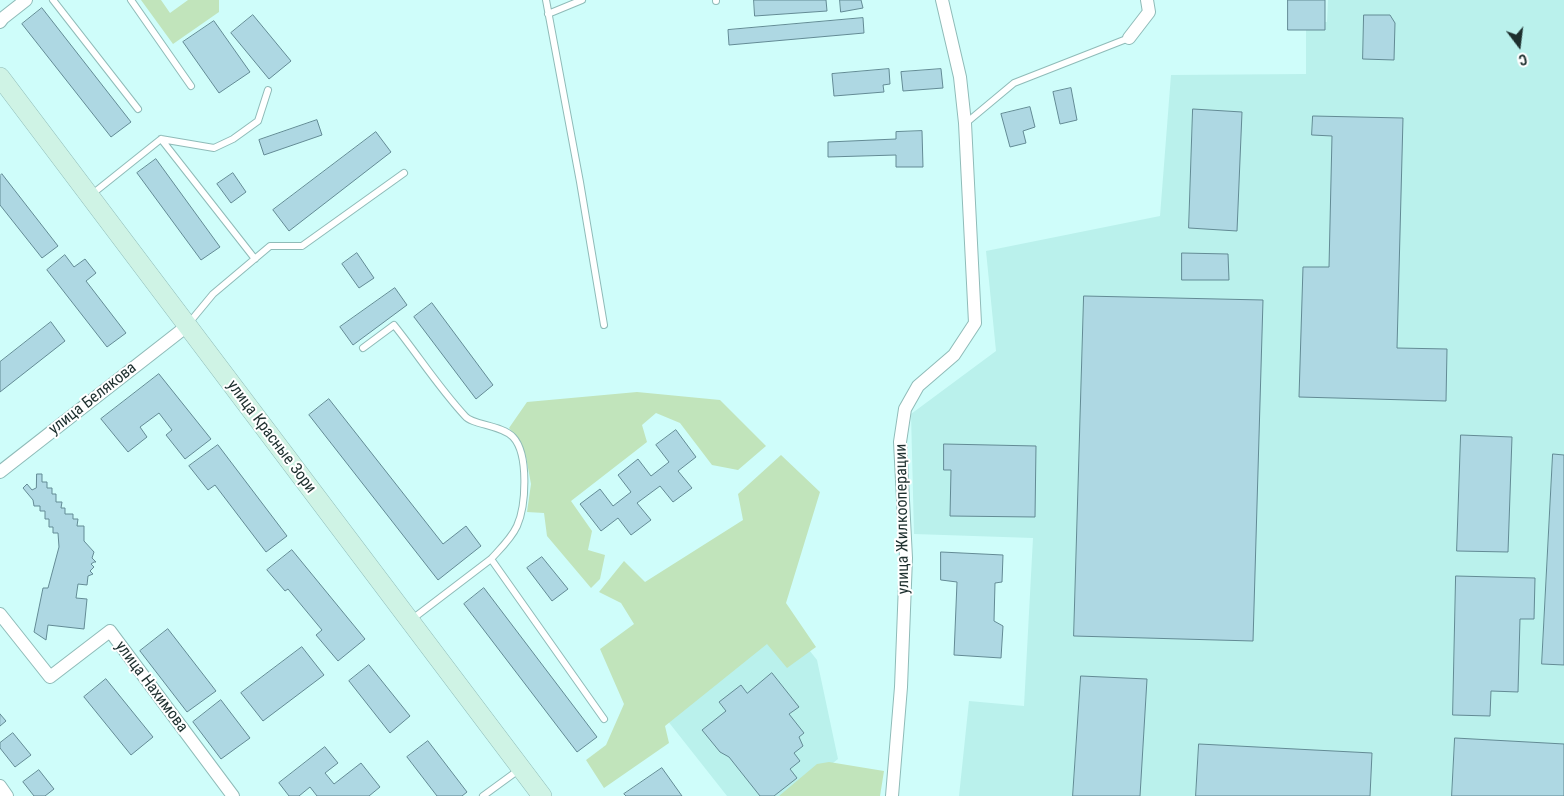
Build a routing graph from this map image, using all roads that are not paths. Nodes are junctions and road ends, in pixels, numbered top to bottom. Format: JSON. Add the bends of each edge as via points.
{"nodes":[{"id":1,"x":26,"y":0,"type":"edge"},
{"id":2,"x":53,"y":0,"type":"edge"},
{"id":3,"x":131,"y":0,"type":"edge"},
{"id":4,"x":546,"y":0,"type":"edge"},
{"id":5,"x":582,"y":0,"type":"edge"},
{"id":6,"x":942,"y":0,"type":"edge"},
{"id":7,"x":1148,"y":0,"type":"edge"},
{"id":8,"x":548,"y":14,"type":"junction"},
{"id":9,"x":0,"y":22,"type":"edge"},
{"id":10,"x":1129,"y":38,"type":"joint"},
{"id":11,"x":0,"y":77,"type":"edge"},
{"id":12,"x":191,"y":86,"type":"dead end"},
{"id":13,"x":268,"y":90,"type":"dead end"},
{"id":14,"x":138,"y":109,"type":"dead end"},
{"id":15,"x":965,"y":123,"type":"junction"},
{"id":16,"x":161,"y":139,"type":"junction"},
{"id":17,"x":404,"y":173,"type":"dead end"},
{"id":18,"x":90,"y":196,"type":"junction"},
{"id":19,"x":255,"y":259,"type":"junction"},
{"id":20,"x":604,"y":325,"type":"dead end"},
{"id":21,"x":186,"y":326,"type":"junction"},
{"id":22,"x":363,"y":348,"type":"dead end"},
{"id":23,"x":0,"y":472,"type":"edge"},
{"id":24,"x":491,"y":559,"type":"junction"},
{"id":25,"x":2,"y":619,"type":"edge"},
{"id":26,"x":410,"y":621,"type":"junction"},
{"id":27,"x":604,"y":719,"type":"dead end"},
{"id":28,"x":521,"y":768,"type":"junction"},
{"id":29,"x":0,"y":786,"type":"edge"},
{"id":30,"x":7,"y":796,"type":"edge"},
{"id":31,"x":232,"y":796,"type":"edge"},
{"id":32,"x":483,"y":796,"type":"edge"},
{"id":33,"x":542,"y":796,"type":"edge"},
{"id":34,"x":892,"y":796,"type":"edge"}],
"edges":[{"from":1,"to":9,"type":"street"},
{"from":2,"to":14,"type":"lane"},
{"from":3,"to":12,"type":"lane"},
{"from":4,"to":8,"type":"lane"},
{"from":5,"to":8,"type":"lane"},
{"from":6,"to":15,"type":"street","name":"улица Жилкооперации","via":[[960,77]]},
{"from":7,"to":10,"type":"street","via":[[1149,12]]},
{"from":8,"to":20,"type":"lane"},
{"from":10,"to":15,"type":"lane","via":[[1014,83]]},
{"from":11,"to":18,"type":"main road","name":"улица Красные Зори"},
{"from":13,"to":16,"type":"lane","via":[[258,121],[214,148]]},
{"from":15,"to":34,"type":"street","name":"улица Жилкооперации","via":[[975,323],[954,355],[918,386],[905,409],[900,442],[906,558],[902,686]]},
{"from":16,"to":18,"type":"lane"},
{"from":16,"to":19,"type":"lane"},
{"from":17,"to":19,"type":"lane","via":[[302,246],[270,246]]},
{"from":18,"to":21,"type":"main road","name":"улица Красные Зори"},
{"from":19,"to":21,"type":"lane","via":[[213,294]]},
{"from":21,"to":23,"type":"street","name":"улица Белякова"},
{"from":21,"to":26,"type":"main road","name":"улица Красные Зори"},
{"from":22,"to":24,"type":"lane","via":[[394,325],[466,419],[513,436],[522,451],[523,505],[517,526]]},
{"from":24,"to":26,"type":"lane"},
{"from":24,"to":27,"type":"lane"},
{"from":25,"to":31,"type":"street","name":"улица Нахимова","via":[[50,677],[110,631]]},
{"from":26,"to":28,"type":"main road","name":"улица Красные Зори"},
{"from":28,"to":32,"type":"lane"},
{"from":28,"to":33,"type":"main road","name":"улица Красные Зори"},
{"from":29,"to":30,"type":"street"}]}
